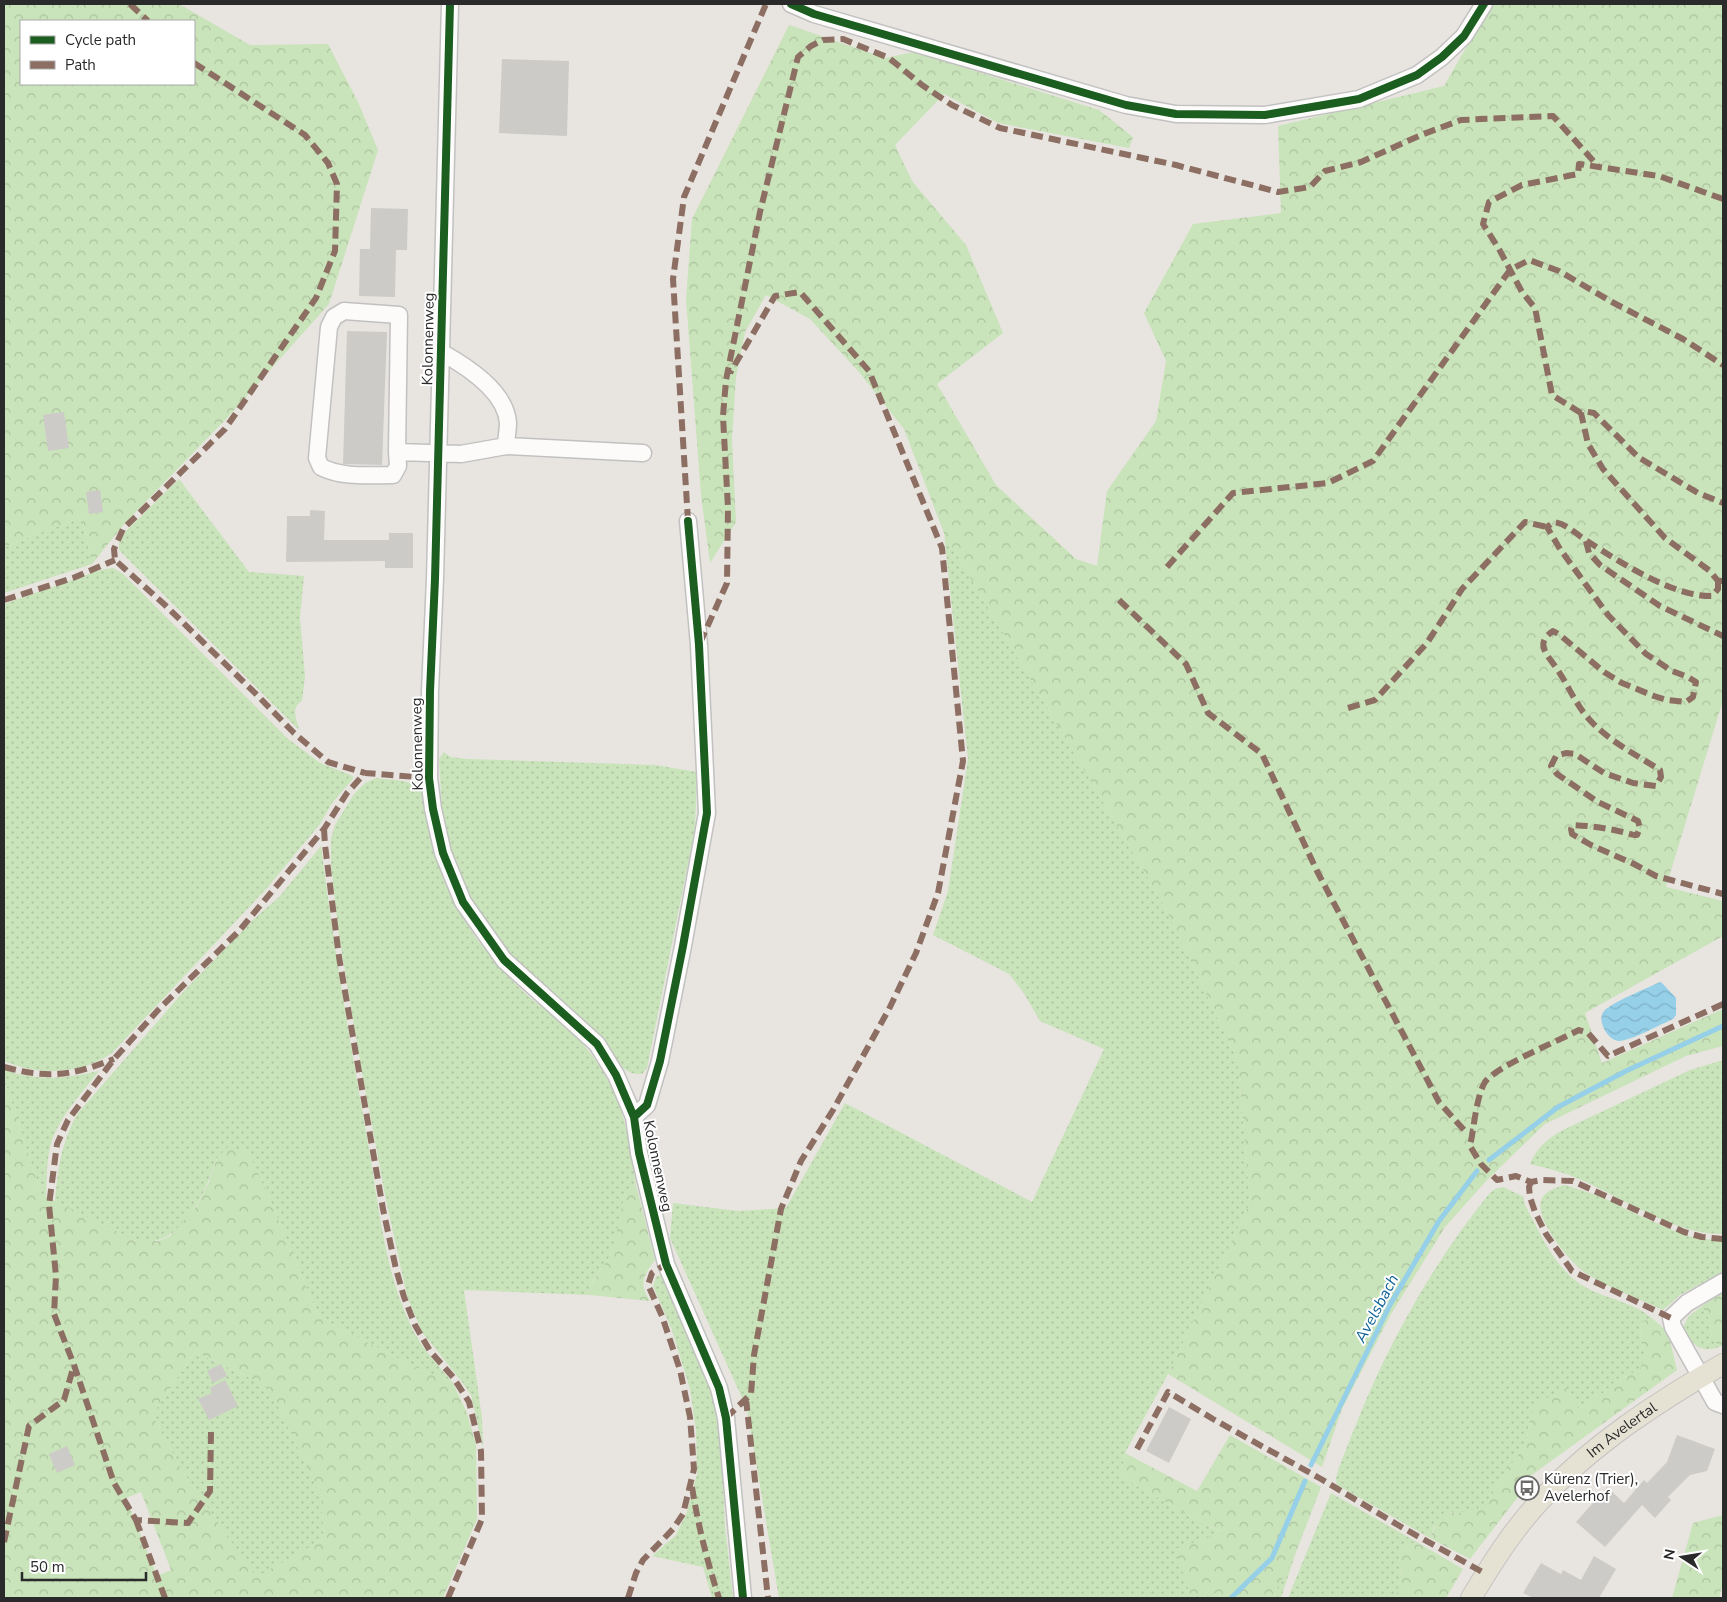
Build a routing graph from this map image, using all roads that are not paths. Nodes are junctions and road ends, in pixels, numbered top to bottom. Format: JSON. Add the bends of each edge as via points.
{"nodes":[{"id":1,"x":450,"y":4,"type":"edge"},
{"id":2,"x":791,"y":4,"type":"edge"},
{"id":3,"x":1484,"y":4,"type":"edge"},
{"id":4,"x":441,"y":352,"type":"junction"},
{"id":5,"x":506,"y":446,"type":"junction"},
{"id":6,"x":397,"y":452,"type":"junction"},
{"id":7,"x":438,"y":453,"type":"junction"},
{"id":8,"x":643,"y":453,"type":"dead end"},
{"id":9,"x":688,"y":522,"type":"dead end"},
{"id":10,"x":634,"y":1117,"type":"junction"},
{"id":11,"x":1723,"y":1282,"type":"edge"},
{"id":12,"x":1723,"y":1364,"type":"edge"},
{"id":13,"x":1702,"y":1376,"type":"junction"},
{"id":14,"x":1723,"y":1405,"type":"edge"},
{"id":15,"x":743,"y":1598,"type":"edge"},
{"id":16,"x":1471,"y":1598,"type":"edge"}],
"edges":[{"from":1,"to":4,"type":"street","name":"Kolonnenweg"},
{"from":2,"to":3,"type":"street","via":[[814,14],[1126,105],[1176,114],[1265,115],[1358,99],[1416,75],[1464,36]]},
{"from":4,"to":5,"type":"street","via":[[466,366],[501,401],[508,422]]},
{"from":4,"to":7,"type":"street","name":"Kolonnenweg"},
{"from":5,"to":7,"type":"street","via":[[461,454]]},
{"from":5,"to":8,"type":"street"},
{"from":6,"to":6,"type":"street","via":[[399,315],[344,311],[334,317],[329,327],[317,458],[321,467],[331,472],[393,475],[398,466]]},
{"from":6,"to":7,"type":"street"},
{"from":7,"to":10,"type":"street","name":"Kolonnenweg","via":[[429,778],[443,853],[463,902],[504,960],[597,1044],[616,1075]]},
{"from":9,"to":10,"type":"street","via":[[699,645],[707,813],[660,1061],[647,1105]]},
{"from":10,"to":15,"type":"street","name":"Kolonnenweg","via":[[639,1153],[666,1264],[710,1364],[726,1418]]},
{"from":11,"to":13,"type":"street","via":[[1687,1303],[1671,1318]]},
{"from":12,"to":13,"type":"main road","name":"Im Avelertal"},
{"from":13,"to":14,"type":"street","via":[[1715,1402]]},
{"from":13,"to":16,"type":"main road","name":"Im Avelertal","via":[[1604,1441],[1557,1483],[1507,1542]]}]}
